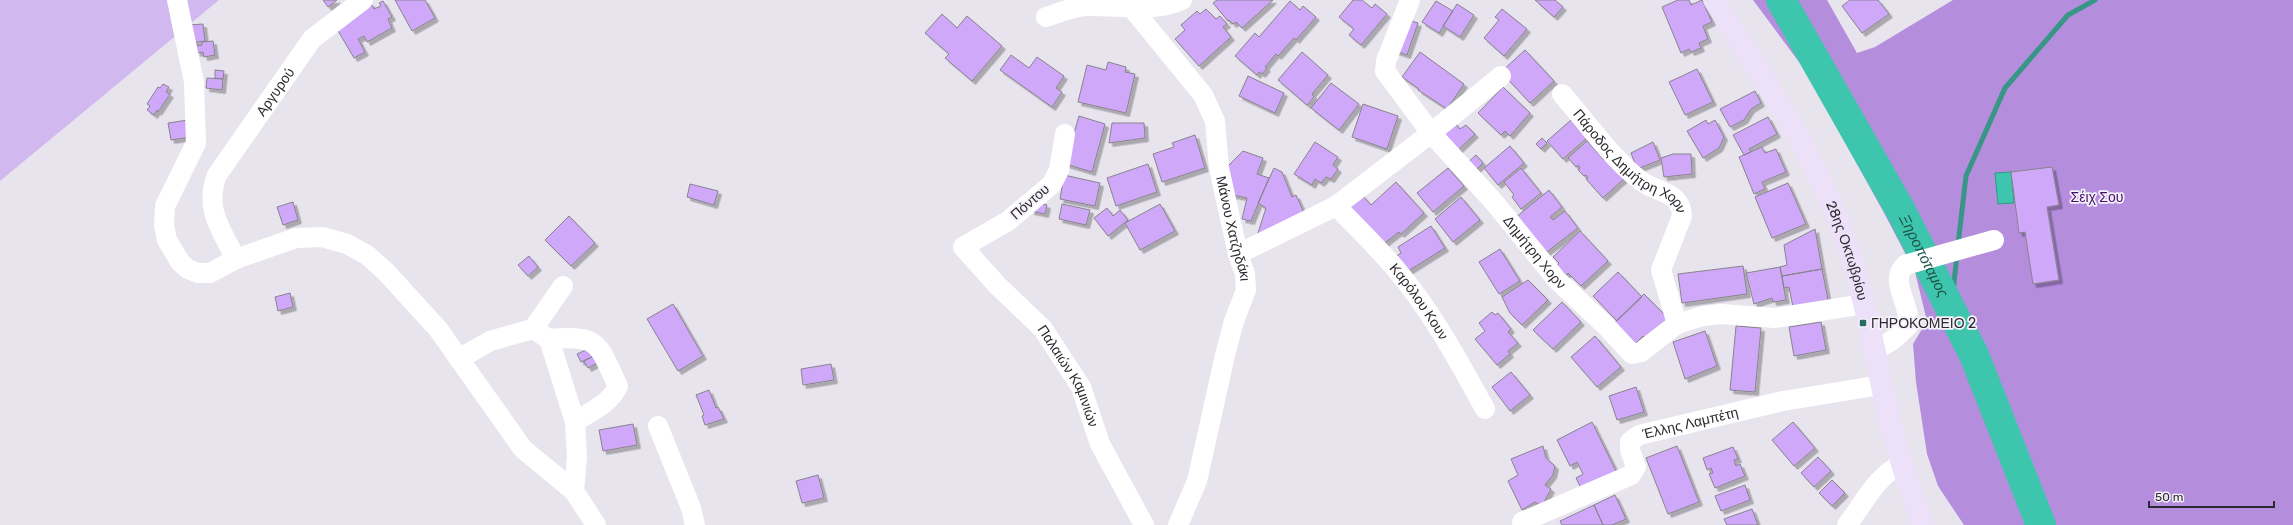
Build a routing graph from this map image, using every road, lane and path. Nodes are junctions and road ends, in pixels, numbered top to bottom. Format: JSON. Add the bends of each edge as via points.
{"nodes":[{"id":1,"x":177,"y":0,"type":"edge"},
{"id":2,"x":363,"y":0,"type":"edge"},
{"id":3,"x":1182,"y":0,"type":"edge"},
{"id":4,"x":1410,"y":0,"type":"edge"},
{"id":5,"x":1714,"y":0,"type":"edge"},
{"id":6,"x":1133,"y":4,"type":"edge"},
{"id":7,"x":1046,"y":17,"type":"dead end"},
{"id":8,"x":1502,"y":76,"type":"dead end"},
{"id":9,"x":1562,"y":94,"type":"dead end"},
{"id":10,"x":1431,"y":133,"type":"junction"},
{"id":11,"x":1065,"y":134,"type":"dead end"},
{"id":12,"x":1336,"y":206,"type":"junction"},
{"id":13,"x":1994,"y":240,"type":"dead end"},
{"id":14,"x":963,"y":247,"type":"joint"},
{"id":15,"x":1238,"y":254,"type":"junction"},
{"id":16,"x":236,"y":259,"type":"junction"},
{"id":17,"x":563,"y":286,"type":"dead end"},
{"id":18,"x":1864,"y":304,"type":"junction"},
{"id":19,"x":1677,"y":324,"type":"junction"},
{"id":20,"x":541,"y":334,"type":"junction"},
{"id":21,"x":1875,"y":351,"type":"junction"},
{"id":22,"x":459,"y":359,"type":"junction"},
{"id":23,"x":1882,"y":385,"type":"junction"},
{"id":24,"x":1484,"y":409,"type":"dead end"},
{"id":25,"x":575,"y":422,"type":"junction"},
{"id":26,"x":658,"y":426,"type":"dead end"},
{"id":27,"x":1902,"y":464,"type":"junction"},
{"id":28,"x":574,"y":491,"type":"junction"},
{"id":29,"x":1523,"y":523,"type":"edge"},
{"id":30,"x":596,"y":525,"type":"edge"},
{"id":31,"x":696,"y":525,"type":"edge"},
{"id":32,"x":1144,"y":525,"type":"edge"},
{"id":33,"x":1178,"y":525,"type":"edge"},
{"id":34,"x":1847,"y":525,"type":"edge"},
{"id":35,"x":1923,"y":525,"type":"edge"}],
"edges":[{"from":1,"to":16,"type":"street","via":[[194,82],[196,143],[165,206],[164,225],[167,240],[180,262],[198,273],[210,273]]},
{"from":2,"to":16,"type":"street","name":"Αργυρού","via":[[312,39],[217,175],[212,187],[214,214]]},
{"from":3,"to":6,"type":"street","via":[[1173,4]]},
{"from":4,"to":10,"type":"street","name":"Δημήτρη Χορν","via":[[1386,61],[1385,71]]},
{"from":5,"to":18,"type":"main road","name":"28ης Οκτωβρίου","via":[[1759,71],[1825,188],[1845,240]]},
{"from":6,"to":7,"type":"street","via":[[1086,6]]},
{"from":6,"to":15,"type":"street","name":"Μάνου Χατζηδάκι","via":[[1203,95],[1215,121],[1219,168]]},
{"from":8,"to":10,"type":"street"},
{"from":9,"to":19,"type":"street","name":"Πάροδος Δημήτρη Χορν","via":[[1636,177],[1654,189],[1672,195],[1680,206],[1681,217],[1661,270]]},
{"from":10,"to":12,"type":"street"},
{"from":10,"to":19,"type":"street","name":"Δημήτρη Χορν","via":[[1494,202],[1557,280],[1606,326],[1628,352],[1638,354]]},
{"from":11,"to":14,"type":"street","name":"Πόντου","via":[[1059,170],[1052,184],[1008,221]]},
{"from":12,"to":15,"type":"street"},
{"from":12,"to":24,"type":"street","name":"Καρόλου Κουν","via":[[1396,269],[1429,314]]},
{"from":13,"to":21,"type":"street","via":[[1906,265],[1899,273],[1898,279],[1908,314],[1908,326]]},
{"from":14,"to":32,"type":"street","name":"Παλαιών Καμινιών","via":[[997,285],[1043,329],[1081,387],[1100,444]]},
{"from":15,"to":33,"type":"street","name":"Μάνου Χατζηδάκι","via":[[1245,274],[1246,290],[1227,348],[1197,481]]},
{"from":16,"to":22,"type":"street","via":[[296,238],[322,237],[348,244],[367,255],[386,272],[438,329]]},
{"from":17,"to":20,"type":"street"},
{"from":18,"to":19,"type":"street","name":"Δημήτρη Χορν","via":[[1770,318],[1716,314]]},
{"from":18,"to":21,"type":"main road","name":"28ης Οκτωβρίου"},
{"from":20,"to":22,"type":"street","via":[[490,341]]},
{"from":20,"to":25,"type":"street"},
{"from":20,"to":25,"type":"street","via":[[578,336],[600,347],[618,386],[616,393]]},
{"from":21,"to":23,"type":"main road","name":"28ης Οκτωβρίου"},
{"from":22,"to":28,"type":"street","via":[[524,449]]},
{"from":23,"to":27,"type":"main road","name":"28ης Οκτωβρίου"},
{"from":23,"to":29,"type":"street","name":"Έλλης Λαμπέτη","via":[[1783,401],[1639,435],[1630,442],[1636,467],[1630,475]]},
{"from":25,"to":28,"type":"street","via":[[577,457]]},
{"from":26,"to":31,"type":"street"},
{"from":27,"to":34,"type":"street","via":[[1889,470],[1881,478]]},
{"from":27,"to":35,"type":"main road","name":"28ης Οκτωβρίου"},
{"from":28,"to":30,"type":"street"}]}
